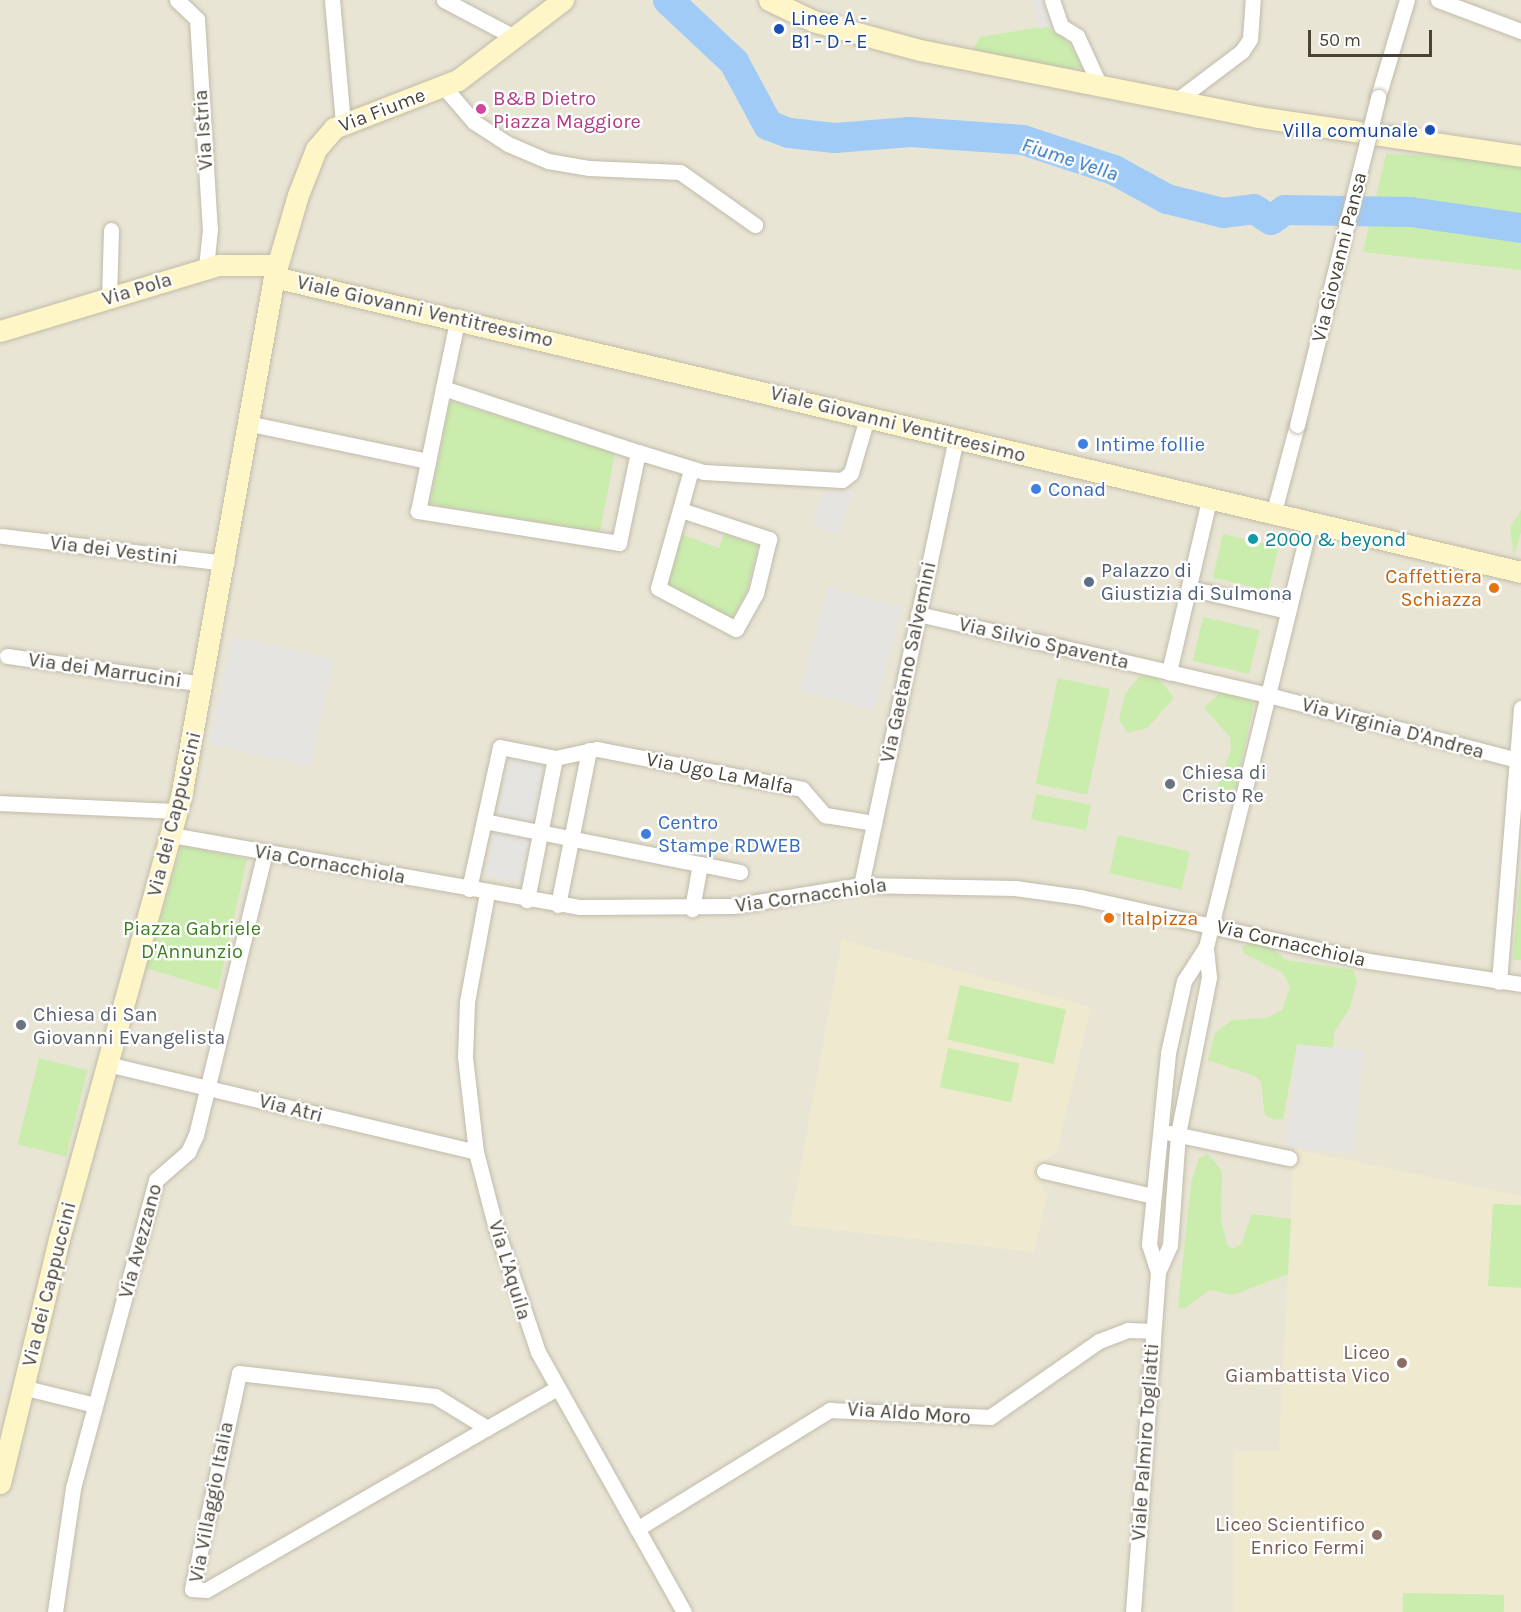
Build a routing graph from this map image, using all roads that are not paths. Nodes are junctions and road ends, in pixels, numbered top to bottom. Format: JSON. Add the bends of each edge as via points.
{"nodes":[{"id":1,"x":177,"y":0,"type":"edge"},
{"id":2,"x":332,"y":0,"type":"edge"},
{"id":3,"x":444,"y":0,"type":"edge"},
{"id":4,"x":769,"y":0,"type":"edge"},
{"id":5,"x":1052,"y":0,"type":"edge"},
{"id":6,"x":1253,"y":0,"type":"edge"},
{"id":7,"x":1407,"y":0,"type":"edge"},
{"id":8,"x":1437,"y":0,"type":"edge"},
{"id":9,"x":558,"y":5,"type":"edge"},
{"id":10,"x":1521,"y":31,"type":"edge"},
{"id":11,"x":516,"y":38,"type":"junction"},
{"id":12,"x":1100,"y":86,"type":"junction"},
{"id":13,"x":444,"y":87,"type":"junction"},
{"id":14,"x":1176,"y":101,"type":"junction"},
{"id":15,"x":343,"y":123,"type":"junction"},
{"id":16,"x":1521,"y":156,"type":"edge"},
{"id":17,"x":755,"y":225,"type":"dead end"},
{"id":18,"x":111,"y":230,"type":"dead end"},
{"id":19,"x":206,"y":268,"type":"junction"},
{"id":20,"x":275,"y":271,"type":"junction"},
{"id":21,"x":109,"y":298,"type":"junction"},
{"id":22,"x":458,"y":317,"type":"junction"},
{"id":23,"x":0,"y":331,"type":"edge"},
{"id":24,"x":443,"y":388,"type":"junction"},
{"id":25,"x":867,"y":418,"type":"junction"},
{"id":26,"x":251,"y":424,"type":"junction"},
{"id":27,"x":956,"y":439,"type":"junction"},
{"id":28,"x":638,"y":452,"type":"junction"},
{"id":29,"x":428,"y":461,"type":"junction"},
{"id":30,"x":692,"y":470,"type":"junction"},
{"id":31,"x":1209,"y":500,"type":"junction"},
{"id":32,"x":681,"y":510,"type":"junction"},
{"id":33,"x":1273,"y":515,"type":"junction"},
{"id":34,"x":1310,"y":523,"type":"junction"},
{"id":35,"x":2,"y":536,"type":"dead end"},
{"id":36,"x":226,"y":564,"type":"junction"},
{"id":37,"x":1521,"y":572,"type":"edge"},
{"id":38,"x":1189,"y":588,"type":"junction"},
{"id":39,"x":1288,"y":611,"type":"junction"},
{"id":40,"x":918,"y":614,"type":"junction"},
{"id":41,"x":6,"y":656,"type":"dead end"},
{"id":42,"x":1169,"y":672,"type":"junction"},
{"id":43,"x":204,"y":684,"type":"junction"},
{"id":44,"x":1268,"y":695,"type":"junction"},
{"id":45,"x":1521,"y":708,"type":"edge"},
{"id":46,"x":589,"y":750,"type":"junction"},
{"id":47,"x":555,"y":758,"type":"junction"},
{"id":48,"x":1517,"y":760,"type":"junction"},
{"id":49,"x":0,"y":803,"type":"edge"},
{"id":50,"x":177,"y":811,"type":"junction"},
{"id":51,"x":484,"y":821,"type":"junction"},
{"id":52,"x":874,"y":823,"type":"junction"},
{"id":53,"x":540,"y":833,"type":"junction"},
{"id":54,"x":171,"y":835,"type":"junction"},
{"id":55,"x":571,"y":839,"type":"junction"},
{"id":56,"x":265,"y":852,"type":"junction"},
{"id":57,"x":700,"y":864,"type":"junction"},
{"id":58,"x":740,"y":872,"type":"dead end"},
{"id":59,"x":861,"y":885,"type":"junction"},
{"id":60,"x":469,"y":889,"type":"junction"},
{"id":61,"x":487,"y":893,"type":"junction"},
{"id":62,"x":527,"y":900,"type":"junction"},
{"id":63,"x":558,"y":905,"type":"junction"},
{"id":64,"x":692,"y":909,"type":"junction"},
{"id":65,"x":1211,"y":925,"type":"junction"},
{"id":66,"x":1206,"y":947,"type":"junction"},
{"id":67,"x":1499,"y":982,"type":"junction"},
{"id":68,"x":1521,"y":984,"type":"edge"},
{"id":69,"x":107,"y":1064,"type":"junction"},
{"id":70,"x":208,"y":1088,"type":"junction"},
{"id":71,"x":1158,"y":1132,"type":"junction"},
{"id":72,"x":1178,"y":1134,"type":"junction"},
{"id":73,"x":476,"y":1152,"type":"junction"},
{"id":74,"x":1289,"y":1158,"type":"dead end"},
{"id":75,"x":1044,"y":1171,"type":"dead end"},
{"id":76,"x":1153,"y":1196,"type":"junction"},
{"id":77,"x":1158,"y":1272,"type":"junction"},
{"id":78,"x":1153,"y":1330,"type":"junction"},
{"id":79,"x":22,"y":1387,"type":"junction"},
{"id":80,"x":557,"y":1389,"type":"junction"},
{"id":81,"x":95,"y":1405,"type":"junction"},
{"id":82,"x":487,"y":1428,"type":"junction"},
{"id":83,"x":0,"y":1483,"type":"edge"},
{"id":84,"x":637,"y":1529,"type":"junction"},
{"id":85,"x":55,"y":1612,"type":"edge"},
{"id":86,"x":684,"y":1612,"type":"edge"},
{"id":87,"x":1133,"y":1612,"type":"edge"}],
"edges":[{"from":1,"to":19,"type":"street","name":"Via Istria","via":[[197,19],[210,229]]},
{"from":2,"to":15,"type":"street"},
{"from":3,"to":11,"type":"street"},
{"from":4,"to":12,"type":"street","via":[[861,35]]},
{"from":5,"to":12,"type":"street","via":[[1061,26],[1077,36]]},
{"from":6,"to":14,"type":"street","via":[[1250,39],[1242,51]]},
{"from":7,"to":33,"type":"street","name":"Via Giovanni Pansa","bridge":true,"via":[[1378,97]]},
{"from":8,"to":10,"type":"street"},
{"from":9,"to":11,"type":"street","name":"Via Fiume"},
{"from":11,"to":13,"type":"street","name":"Via Fiume"},
{"from":12,"to":14,"type":"street"},
{"from":13,"to":15,"type":"street","name":"Via Fiume"},
{"from":13,"to":17,"type":"street","via":[[474,122],[508,144],[548,161],[589,168],[680,172]]},
{"from":14,"to":16,"type":"street"},
{"from":15,"to":20,"type":"street","name":"Via Fiume","via":[[327,134],[312,158]]},
{"from":18,"to":21,"type":"street"},
{"from":19,"to":20,"type":"street","name":"Via Pola"},
{"from":19,"to":21,"type":"street","name":"Via Pola"},
{"from":20,"to":22,"type":"street","name":"Viale Giovanni Ventitreesimo"},
{"from":20,"to":26,"type":"street","name":"Via dei Cappuccini"},
{"from":21,"to":23,"type":"street","name":"Via Pola"},
{"from":22,"to":24,"type":"street"},
{"from":22,"to":25,"type":"street","name":"Viale Giovanni Ventitreesimo"},
{"from":24,"to":28,"type":"street"},
{"from":24,"to":29,"type":"street"},
{"from":25,"to":27,"type":"street","name":"Viale Giovanni Ventitreesimo"},
{"from":25,"to":30,"type":"street","via":[[844,479]]},
{"from":26,"to":29,"type":"street"},
{"from":26,"to":36,"type":"street","name":"Via dei Cappuccini"},
{"from":27,"to":31,"type":"street","name":"Viale Giovanni Ventitreesimo"},
{"from":27,"to":40,"type":"street","name":"Via Gaetano Salvemini"},
{"from":28,"to":29,"type":"street","via":[[619,543],[418,511]]},
{"from":28,"to":30,"type":"street"},
{"from":30,"to":32,"type":"street"},
{"from":31,"to":33,"type":"street","name":"Viale Giovanni Ventitreesimo"},
{"from":31,"to":38,"type":"street"},
{"from":32,"to":32,"type":"street","via":[[658,588],[736,629],[756,594],[769,539]]},
{"from":33,"to":34,"type":"street","name":"Viale Giovanni Ventitreesimo"},
{"from":34,"to":37,"type":"street","name":"Viale Giovanni Ventitreesimo"},
{"from":34,"to":39,"type":"street","name":"Viale Palmiro Togliatti"},
{"from":35,"to":36,"type":"street","name":"Via dei Vestini"},
{"from":36,"to":43,"type":"street","name":"Via dei Cappuccini"},
{"from":38,"to":39,"type":"street"},
{"from":38,"to":42,"type":"street"},
{"from":39,"to":44,"type":"street","name":"Viale Palmiro Togliatti"},
{"from":40,"to":42,"type":"street","name":"Via Silvio Spaventa"},
{"from":40,"to":52,"type":"street","name":"Via Gaetano Salvemini"},
{"from":41,"to":43,"type":"street","name":"Via dei Marrucini"},
{"from":42,"to":44,"type":"street","name":"Via Silvio Spaventa"},
{"from":43,"to":50,"type":"street","name":"Via dei Cappuccini"},
{"from":44,"to":48,"type":"street","name":"Via Virginia D'Andrea"},
{"from":44,"to":65,"type":"street","name":"Viale Palmiro Togliatti"},
{"from":45,"to":48,"type":"street"},
{"from":46,"to":47,"type":"street","name":"Via Ugo La Malfa"},
{"from":46,"to":52,"type":"street","name":"Via Ugo La Malfa","via":[[802,789],[825,815]]},
{"from":46,"to":55,"type":"street"},
{"from":47,"to":51,"type":"street","via":[[500,747]]},
{"from":47,"to":53,"type":"street"},
{"from":48,"to":67,"type":"street"},
{"from":49,"to":50,"type":"street"},
{"from":50,"to":54,"type":"street","name":"Via dei Cappuccini"},
{"from":51,"to":53,"type":"street"},
{"from":51,"to":60,"type":"street"},
{"from":52,"to":59,"type":"street","name":"Via Gaetano Salvemini"},
{"from":53,"to":55,"type":"street"},
{"from":53,"to":62,"type":"street"},
{"from":54,"to":56,"type":"street","name":"Via Cornacchiola"},
{"from":54,"to":69,"type":"street","name":"Via dei Cappuccini"},
{"from":55,"to":57,"type":"street"},
{"from":55,"to":63,"type":"street"},
{"from":56,"to":60,"type":"street","name":"Via Cornacchiola"},
{"from":56,"to":70,"type":"street","name":"Via Avezzano"},
{"from":57,"to":58,"type":"street"},
{"from":57,"to":64,"type":"street"},
{"from":59,"to":64,"type":"street","name":"Via Cornacchiola"},
{"from":59,"to":65,"type":"street","name":"Via Cornacchiola","via":[[1047,892]]},
{"from":60,"to":61,"type":"street","name":"Via Cornacchiola"},
{"from":61,"to":62,"type":"street","name":"Via Cornacchiola"},
{"from":61,"to":73,"type":"street","name":"Via L'Aquila","via":[[465,1032]]},
{"from":62,"to":63,"type":"street","name":"Via Cornacchiola"},
{"from":63,"to":64,"type":"street","name":"Via Cornacchiola"},
{"from":65,"to":66,"type":"street","name":"Viale Palmiro Togliatti"},
{"from":65,"to":67,"type":"street","name":"Via Cornacchiola","via":[[1369,961]]},
{"from":66,"to":71,"type":"street","name":"Viale Palmiro Togliatti","via":[[1184,981]]},
{"from":66,"to":72,"type":"street","name":"Viale Palmiro Togliatti","via":[[1209,977]]},
{"from":67,"to":68,"type":"street","name":"Via Cornacchiola"},
{"from":69,"to":70,"type":"street","name":"Via Atri"},
{"from":69,"to":79,"type":"street","name":"Via dei Cappuccini"},
{"from":70,"to":73,"type":"street","name":"Via Atri"},
{"from":70,"to":81,"type":"street","name":"Via Avezzano","via":[[192,1147],[156,1180]]},
{"from":71,"to":72,"type":"street"},
{"from":71,"to":76,"type":"street","name":"Viale Palmiro Togliatti"},
{"from":72,"to":74,"type":"street"},
{"from":72,"to":77,"type":"street","name":"Viale Palmiro Togliatti","via":[[1170,1245]]},
{"from":73,"to":80,"type":"street","name":"Via L'Aquila","via":[[521,1311]]},
{"from":75,"to":76,"type":"street"},
{"from":76,"to":77,"type":"street","name":"Viale Palmiro Togliatti","via":[[1149,1244]]},
{"from":77,"to":78,"type":"street","name":"Viale Palmiro Togliatti"},
{"from":78,"to":84,"type":"street","name":"Via Aldo Moro","via":[[1128,1330],[1099,1341],[990,1417],[830,1410]]},
{"from":78,"to":87,"type":"street","name":"Viale Palmiro Togliatti"},
{"from":79,"to":81,"type":"street"},
{"from":79,"to":83,"type":"street","name":"Via dei Cappuccini"},
{"from":80,"to":82,"type":"street","name":"Via Villaggio Italia"},
{"from":80,"to":84,"type":"street","name":"Via L'Aquila"},
{"from":81,"to":85,"type":"street","name":"Via Avezzano","via":[[66,1520]]},
{"from":82,"to":82,"type":"street","name":"Via Villaggio Italia","via":[[440,1397],[239,1373],[192,1589],[206,1590]]},
{"from":84,"to":86,"type":"street","name":"Via L'Aquila"}]}
